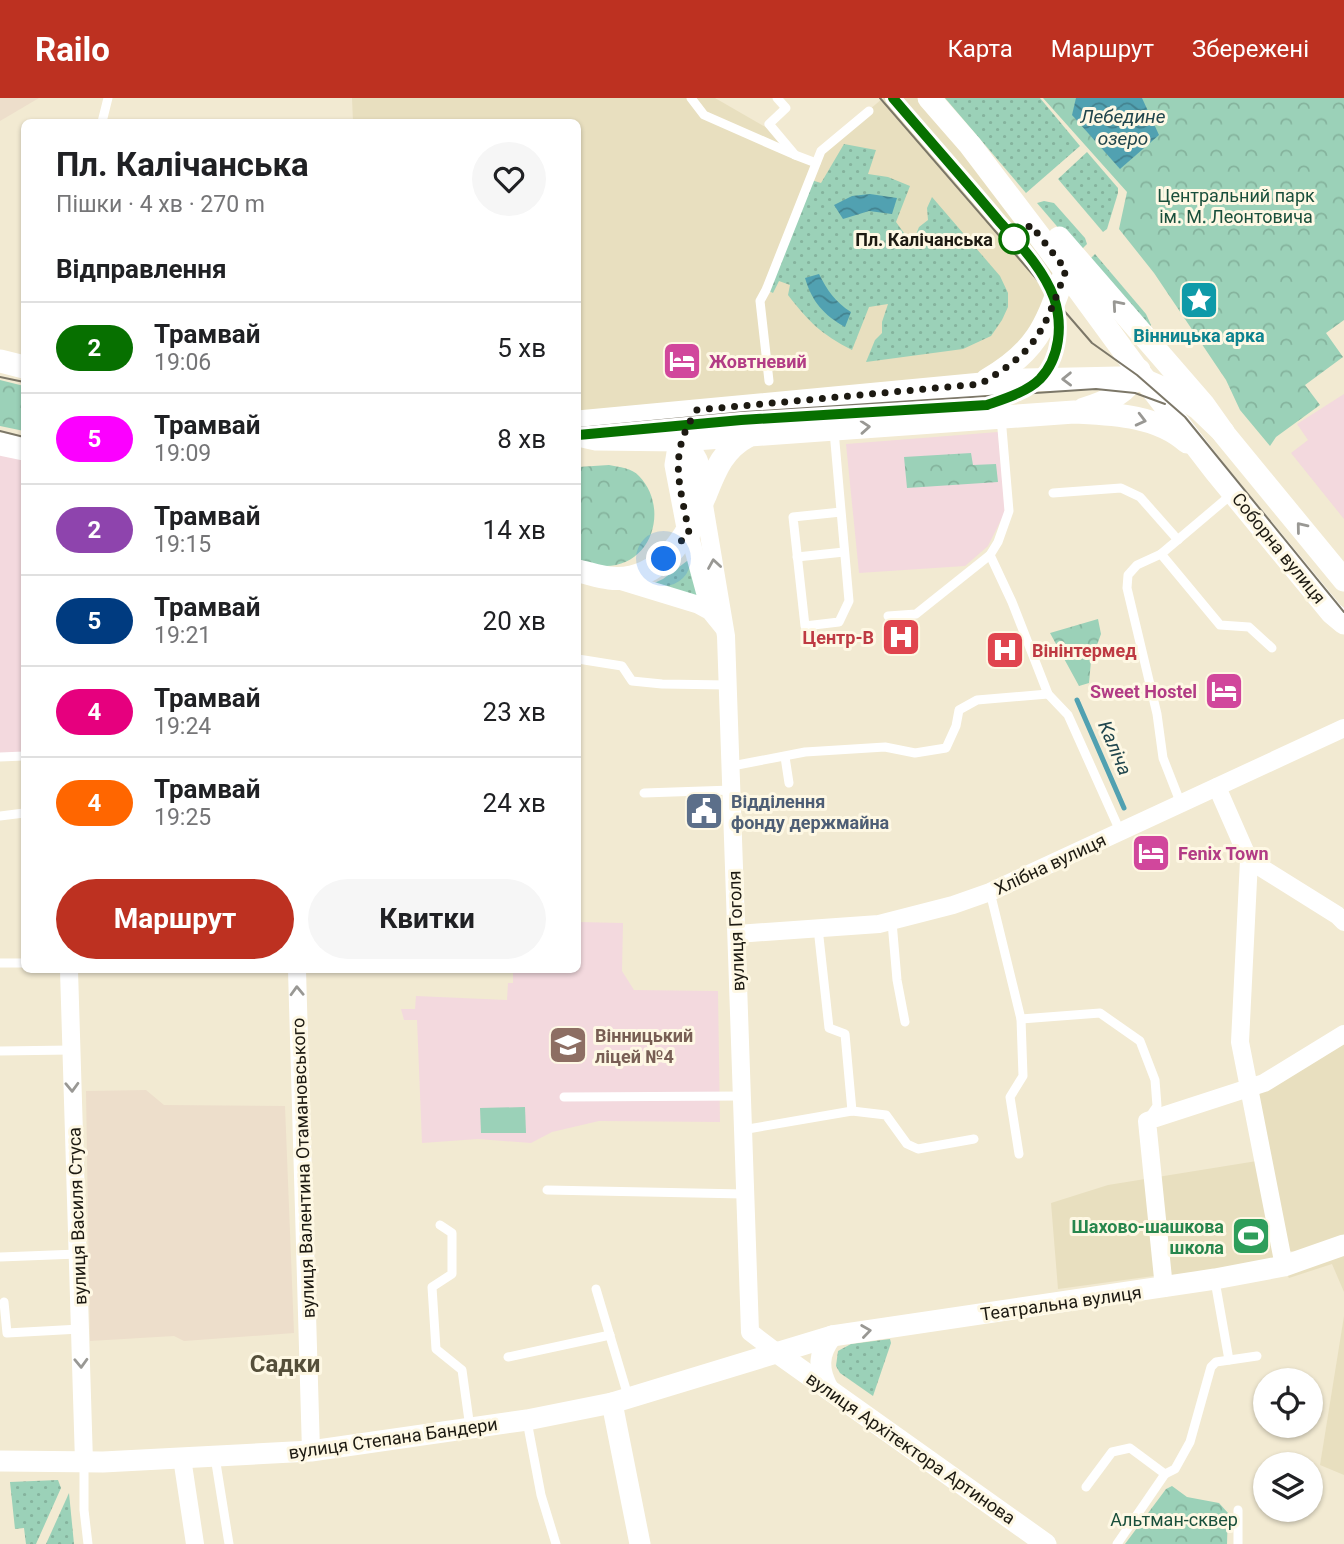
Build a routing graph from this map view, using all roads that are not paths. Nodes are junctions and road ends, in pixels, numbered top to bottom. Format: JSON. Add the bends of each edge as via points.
{"nodes":[{"id":1,"x":108,"y":98,"type":"edge"},
{"id":2,"x":691,"y":98,"type":"edge"},
{"id":3,"x":778,"y":98,"type":"edge"},
{"id":4,"x":929,"y":98,"type":"edge"},
{"id":5,"x":869,"y":111,"type":"dead end"},
{"id":6,"x":103,"y":119,"type":"edge"},
{"id":7,"x":970,"y":145,"type":"junction"},
{"id":8,"x":795,"y":155,"type":"junction"},
{"id":9,"x":816,"y":163,"type":"junction"},
{"id":10,"x":1066,"y":270,"type":"junction"},
{"id":11,"x":1140,"y":332,"type":"junction"},
{"id":12,"x":0,"y":361,"type":"edge"},
{"id":13,"x":21,"y":366,"type":"edge"},
{"id":14,"x":1140,"y":378,"type":"junction"},
{"id":15,"x":769,"y":381,"type":"dead end"},
{"id":16,"x":980,"y":384,"type":"junction"},
{"id":17,"x":697,"y":410,"type":"junction"},
{"id":18,"x":1074,"y":412,"type":"junction"},
{"id":19,"x":649,"y":414,"type":"junction"},
{"id":20,"x":1001,"y":417,"type":"junction"},
{"id":21,"x":581,"y":422,"type":"edge"},
{"id":22,"x":834,"y":429,"type":"junction"},
{"id":23,"x":1223,"y":432,"type":"junction"},
{"id":24,"x":581,"y":436,"type":"edge"},
{"id":25,"x":748,"y":436,"type":"junction"},
{"id":26,"x":681,"y":440,"type":"junction"},
{"id":27,"x":650,"y":441,"type":"junction"},
{"id":28,"x":0,"y":444,"type":"edge"},
{"id":29,"x":21,"y":448,"type":"edge"},
{"id":30,"x":677,"y":465,"type":"junction"},
{"id":31,"x":1216,"y":471,"type":"junction"},
{"id":32,"x":1234,"y":492,"type":"junction"},
{"id":33,"x":1053,"y":493,"type":"dead end"},
{"id":34,"x":703,"y":499,"type":"junction"},
{"id":35,"x":841,"y":512,"type":"junction"},
{"id":36,"x":689,"y":533,"type":"junction"},
{"id":37,"x":1178,"y":540,"type":"junction"},
{"id":38,"x":844,"y":552,"type":"junction"},
{"id":39,"x":1161,"y":554,"type":"junction"},
{"id":40,"x":990,"y":555,"type":"junction"},
{"id":41,"x":797,"y":557,"type":"junction"},
{"id":42,"x":581,"y":572,"type":"edge"},
{"id":43,"x":611,"y":578,"type":"junction"},
{"id":44,"x":1344,"y":580,"type":"edge"},
{"id":45,"x":710,"y":611,"type":"junction"},
{"id":46,"x":888,"y":616,"type":"dead end"},
{"id":47,"x":1344,"y":623,"type":"edge"},
{"id":48,"x":724,"y":629,"type":"junction"},
{"id":49,"x":1272,"y":648,"type":"dead end"},
{"id":50,"x":581,"y":659,"type":"edge"},
{"id":51,"x":727,"y":685,"type":"junction"},
{"id":52,"x":1048,"y":694,"type":"junction"},
{"id":53,"x":1344,"y":728,"type":"edge"},
{"id":54,"x":21,"y":756,"type":"edge"},
{"id":55,"x":0,"y":757,"type":"edge"},
{"id":56,"x":785,"y":757,"type":"junction"},
{"id":57,"x":732,"y":766,"type":"junction"},
{"id":58,"x":789,"y":783,"type":"dead end"},
{"id":59,"x":1217,"y":787,"type":"junction"},
{"id":60,"x":732,"y":790,"type":"junction"},
{"id":61,"x":644,"y":793,"type":"dead end"},
{"id":62,"x":1181,"y":804,"type":"junction"},
{"id":63,"x":21,"y":813,"type":"edge"},
{"id":64,"x":0,"y":816,"type":"edge"},
{"id":65,"x":1120,"y":831,"type":"junction"},
{"id":66,"x":1249,"y":860,"type":"junction"},
{"id":67,"x":990,"y":892,"type":"junction"},
{"id":68,"x":892,"y":922,"type":"junction"},
{"id":69,"x":1344,"y":922,"type":"edge"},
{"id":70,"x":818,"y":928,"type":"junction"},
{"id":71,"x":737,"y":934,"type":"junction"},
{"id":72,"x":0,"y":963,"type":"edge"},
{"id":73,"x":21,"y":963,"type":"edge"},
{"id":74,"x":69,"y":973,"type":"edge"},
{"id":75,"x":297,"y":973,"type":"edge"},
{"id":76,"x":1021,"y":1018,"type":"junction"},
{"id":77,"x":905,"y":1022,"type":"dead end"},
{"id":78,"x":1344,"y":1034,"type":"edge"},
{"id":79,"x":71,"y":1050,"type":"junction"},
{"id":80,"x":0,"y":1051,"type":"edge"},
{"id":81,"x":1249,"y":1089,"type":"junction"},
{"id":82,"x":742,"y":1096,"type":"junction"},
{"id":83,"x":564,"y":1097,"type":"dead end"},
{"id":84,"x":852,"y":1111,"type":"junction"},
{"id":85,"x":1147,"y":1121,"type":"junction"},
{"id":86,"x":742,"y":1130,"type":"junction"},
{"id":87,"x":974,"y":1139,"type":"dead end"},
{"id":88,"x":1018,"y":1154,"type":"dead end"},
{"id":89,"x":547,"y":1190,"type":"dead end"},
{"id":90,"x":744,"y":1195,"type":"junction"},
{"id":91,"x":440,"y":1226,"type":"dead end"},
{"id":92,"x":1344,"y":1245,"type":"edge"},
{"id":93,"x":78,"y":1254,"type":"junction"},
{"id":94,"x":0,"y":1257,"type":"edge"},
{"id":95,"x":1284,"y":1266,"type":"junction"},
{"id":96,"x":1215,"y":1279,"type":"junction"},
{"id":97,"x":1164,"y":1288,"type":"junction"},
{"id":98,"x":596,"y":1289,"type":"dead end"},
{"id":99,"x":4,"y":1302,"type":"dead end"},
{"id":100,"x":80,"y":1329,"type":"junction"},
{"id":101,"x":610,"y":1335,"type":"junction"},
{"id":102,"x":832,"y":1336,"type":"junction"},
{"id":103,"x":776,"y":1352,"type":"junction"},
{"id":104,"x":1257,"y":1356,"type":"dead end"},
{"id":105,"x":508,"y":1357,"type":"dead end"},
{"id":106,"x":1228,"y":1360,"type":"junction"},
{"id":107,"x":829,"y":1390,"type":"junction"},
{"id":108,"x":620,"y":1401,"type":"junction"},
{"id":109,"x":527,"y":1420,"type":"junction"},
{"id":110,"x":470,"y":1428,"type":"junction"},
{"id":111,"x":311,"y":1451,"type":"junction"},
{"id":112,"x":215,"y":1457,"type":"junction"},
{"id":113,"x":182,"y":1458,"type":"junction"},
{"id":114,"x":0,"y":1461,"type":"edge"},
{"id":115,"x":85,"y":1462,"type":"junction"},
{"id":116,"x":1165,"y":1474,"type":"junction"},
{"id":117,"x":1086,"y":1487,"type":"dead end"},
{"id":118,"x":1238,"y":1510,"type":"dead end"},
{"id":119,"x":88,"y":1544,"type":"edge"},
{"id":120,"x":195,"y":1544,"type":"edge"},
{"id":121,"x":229,"y":1544,"type":"edge"},
{"id":122,"x":556,"y":1544,"type":"edge"},
{"id":123,"x":640,"y":1544,"type":"edge"},
{"id":124,"x":1046,"y":1544,"type":"edge"},
{"id":125,"x":1117,"y":1544,"type":"edge"},
{"id":126,"x":1238,"y":1544,"type":"edge"}],
"edges":[{"from":1,"to":6,"type":"lane"},
{"from":2,"to":8,"type":"lane","via":[[704,115]]},
{"from":3,"to":8,"type":"lane","via":[[786,108],[769,124]]},
{"from":4,"to":7,"type":"main road"},
{"from":5,"to":9,"type":"lane","via":[[821,151]]},
{"from":7,"to":10,"type":"main road"},
{"from":11,"to":7,"type":"main road","one_way":true,"via":[[1025,198]]},
{"from":8,"to":9,"type":"lane"},
{"from":9,"to":15,"type":"lane","via":[[760,300]]},
{"from":10,"to":14,"type":"main road"},
{"from":10,"to":16,"type":"main road","via":[[1035,342],[1010,366]]},
{"from":11,"to":14,"type":"main road"},
{"from":11,"to":23,"type":"main road"},
{"from":12,"to":13,"type":"main road"},
{"from":14,"to":16,"type":"main road","one_way":true},
{"from":14,"to":18,"type":"main road","via":[[1113,398]]},
{"from":14,"to":23,"type":"main road","via":[[1198,408]]},
{"from":14,"to":31,"type":"main road"},
{"from":16,"to":17,"type":"main road"},
{"from":17,"to":19,"type":"main road"},
{"from":17,"to":26,"type":"main road"},
{"from":18,"to":20,"type":"main road"},
{"from":18,"to":31,"type":"main road","one_way":true,"via":[[1123,416],[1166,428]]},
{"from":19,"to":21,"type":"main road"},
{"from":19,"to":26,"type":"main road"},
{"from":22,"to":20,"type":"main road","one_way":true},
{"from":20,"to":40,"type":"lane","via":[[1009,511]]},
{"from":22,"to":25,"type":"main road"},
{"from":22,"to":35,"type":"lane"},
{"from":44,"to":23,"type":"main road","one_way":true},
{"from":24,"to":27,"type":"main road"},
{"from":25,"to":26,"type":"main road"},
{"from":25,"to":34,"type":"main road","via":[[724,454]]},
{"from":26,"to":27,"type":"main road"},
{"from":26,"to":30,"type":"main road"},
{"from":26,"to":34,"type":"main road","via":[[698,461]]},
{"from":27,"to":30,"type":"main road"},
{"from":28,"to":29,"type":"main road"},
{"from":30,"to":36,"type":"main road"},
{"from":31,"to":32,"type":"main road","name":"Соборна вулиця"},
{"from":32,"to":37,"type":"lane"},
{"from":32,"to":47,"type":"main road","name":"Соборна вулиця"},
{"from":33,"to":37,"type":"lane","via":[[1121,488],[1140,497]]},
{"from":34,"to":36,"type":"main road"},
{"from":48,"to":34,"type":"street","name":"вулиця Гоголя","one_way":true},
{"from":35,"to":38,"type":"lane"},
{"from":35,"to":41,"type":"lane","via":[[793,517]]},
{"from":36,"to":43,"type":"main road","via":[[651,569]]},
{"from":36,"to":45,"type":"street"},
{"from":37,"to":39,"type":"lane"},
{"from":38,"to":41,"type":"lane"},
{"from":38,"to":41,"type":"lane","via":[[849,601],[839,622],[805,626]]},
{"from":39,"to":49,"type":"lane","via":[[1220,625],[1249,627]]},
{"from":39,"to":62,"type":"lane","via":[[1137,565],[1128,575],[1127,588],[1163,758]]},
{"from":40,"to":46,"type":"lane","via":[[916,614]]},
{"from":40,"to":52,"type":"lane"},
{"from":42,"to":43,"type":"main road"},
{"from":43,"to":45,"type":"street"},
{"from":45,"to":48,"type":"street"},
{"from":48,"to":51,"type":"street","name":"вулиця Гоголя"},
{"from":50,"to":51,"type":"lane","via":[[622,666],[632,681]]},
{"from":51,"to":57,"type":"street","name":"вулиця Гоголя"},
{"from":52,"to":56,"type":"lane","via":[[977,701],[959,710],[946,748],[915,753],[885,747]]},
{"from":52,"to":65,"type":"lane","via":[[1068,715]]},
{"from":53,"to":59,"type":"street","name":"Хлібна вулиця"},
{"from":54,"to":55,"type":"lane"},
{"from":56,"to":57,"type":"lane"},
{"from":56,"to":58,"type":"lane"},
{"from":57,"to":60,"type":"street","name":"вулиця Гоголя"},
{"from":59,"to":62,"type":"street","name":"Хлібна вулиця"},
{"from":59,"to":66,"type":"street"},
{"from":60,"to":61,"type":"lane"},
{"from":60,"to":71,"type":"street","name":"вулиця Гоголя"},
{"from":62,"to":65,"type":"street","name":"Хлібна вулиця"},
{"from":63,"to":64,"type":"lane"},
{"from":65,"to":67,"type":"street","name":"Хлібна вулиця"},
{"from":66,"to":69,"type":"street"},
{"from":66,"to":81,"type":"street","via":[[1240,1042]]},
{"from":67,"to":68,"type":"street","name":"Хлібна вулиця"},
{"from":67,"to":76,"type":"lane"},
{"from":68,"to":70,"type":"street","name":"Хлібна вулиця"},
{"from":68,"to":77,"type":"lane"},
{"from":70,"to":71,"type":"street","name":"Хлібна вулиця"},
{"from":70,"to":84,"type":"lane","via":[[829,1028],[845,1034]]},
{"from":71,"to":82,"type":"street","name":"вулиця Гоголя"},
{"from":72,"to":73,"type":"lane"},
{"from":74,"to":79,"type":"street","name":"вулиця Василя Стуса"},
{"from":111,"to":75,"type":"street","name":"вулиця Валентина Отамановського","one_way":true},
{"from":76,"to":85,"type":"lane","via":[[1100,1013],[1140,1041],[1155,1080],[1157,1106]]},
{"from":76,"to":88,"type":"lane","via":[[1023,1076],[1010,1097]]},
{"from":78,"to":81,"type":"street"},
{"from":79,"to":80,"type":"lane"},
{"from":79,"to":93,"type":"street","name":"вулиця Василя Стуса","one_way":true},
{"from":81,"to":85,"type":"street"},
{"from":81,"to":95,"type":"street"},
{"from":82,"to":83,"type":"lane"},
{"from":82,"to":86,"type":"street","name":"вулиця Гоголя"},
{"from":84,"to":86,"type":"lane"},
{"from":84,"to":87,"type":"lane","via":[[886,1115],[907,1144],[918,1149]]},
{"from":85,"to":97,"type":"street"},
{"from":86,"to":90,"type":"street","name":"вулиця Гоголя"},
{"from":89,"to":90,"type":"lane"},
{"from":90,"to":103,"type":"street","name":"вулиця Гоголя","via":[[750,1332]]},
{"from":91,"to":110,"type":"lane","via":[[452,1233],[452,1273],[432,1287],[436,1349],[462,1370]]},
{"from":92,"to":95,"type":"street","name":"Театральна вулиця"},
{"from":93,"to":94,"type":"lane"},
{"from":93,"to":100,"type":"street","name":"вулиця Василя Стуса"},
{"from":95,"to":96,"type":"street","name":"Театральна вулиця"},
{"from":96,"to":97,"type":"street","name":"Театральна вулиця"},
{"from":96,"to":106,"type":"lane"},
{"from":102,"to":97,"type":"street","name":"Театральна вулиця","one_way":true},
{"from":98,"to":101,"type":"lane"},
{"from":99,"to":100,"type":"lane","via":[[7,1333]]},
{"from":100,"to":115,"type":"street","name":"вулиця Василя Стуса","one_way":true},
{"from":101,"to":105,"type":"lane"},
{"from":101,"to":108,"type":"lane"},
{"from":102,"to":103,"type":"street","name":"Театральна вулиця"},
{"from":102,"to":107,"type":"street","via":[[820,1363]]},
{"from":103,"to":107,"type":"street","name":"вулиця Архітектора Артинова"},
{"from":103,"to":108,"type":"street","name":"вулиця Степана Бандери"},
{"from":104,"to":106,"type":"lane"},
{"from":106,"to":116,"type":"lane","via":[[1211,1367],[1190,1442],[1175,1469]]},
{"from":107,"to":124,"type":"street","name":"вулиця Архітектора Артинова"},
{"from":108,"to":109,"type":"street","name":"вулиця Степана Бандери"},
{"from":108,"to":123,"type":"street"},
{"from":109,"to":110,"type":"street","name":"вулиця Степана Бандери"},
{"from":109,"to":122,"type":"lane"},
{"from":110,"to":111,"type":"street","name":"вулиця Степана Бандери"},
{"from":111,"to":112,"type":"street","name":"вулиця Степана Бандери"},
{"from":112,"to":113,"type":"street","name":"вулиця Степана Бандери"},
{"from":112,"to":121,"type":"lane"},
{"from":113,"to":115,"type":"street","name":"вулиця Степана Бандери"},
{"from":113,"to":120,"type":"street"},
{"from":114,"to":115,"type":"street","name":"вулиця Степана Бандери"},
{"from":115,"to":119,"type":"lane","via":[[83,1510]]},
{"from":116,"to":117,"type":"lane","via":[[1130,1448],[1112,1452]]},
{"from":116,"to":125,"type":"lane"},
{"from":118,"to":126,"type":"lane"}]}
